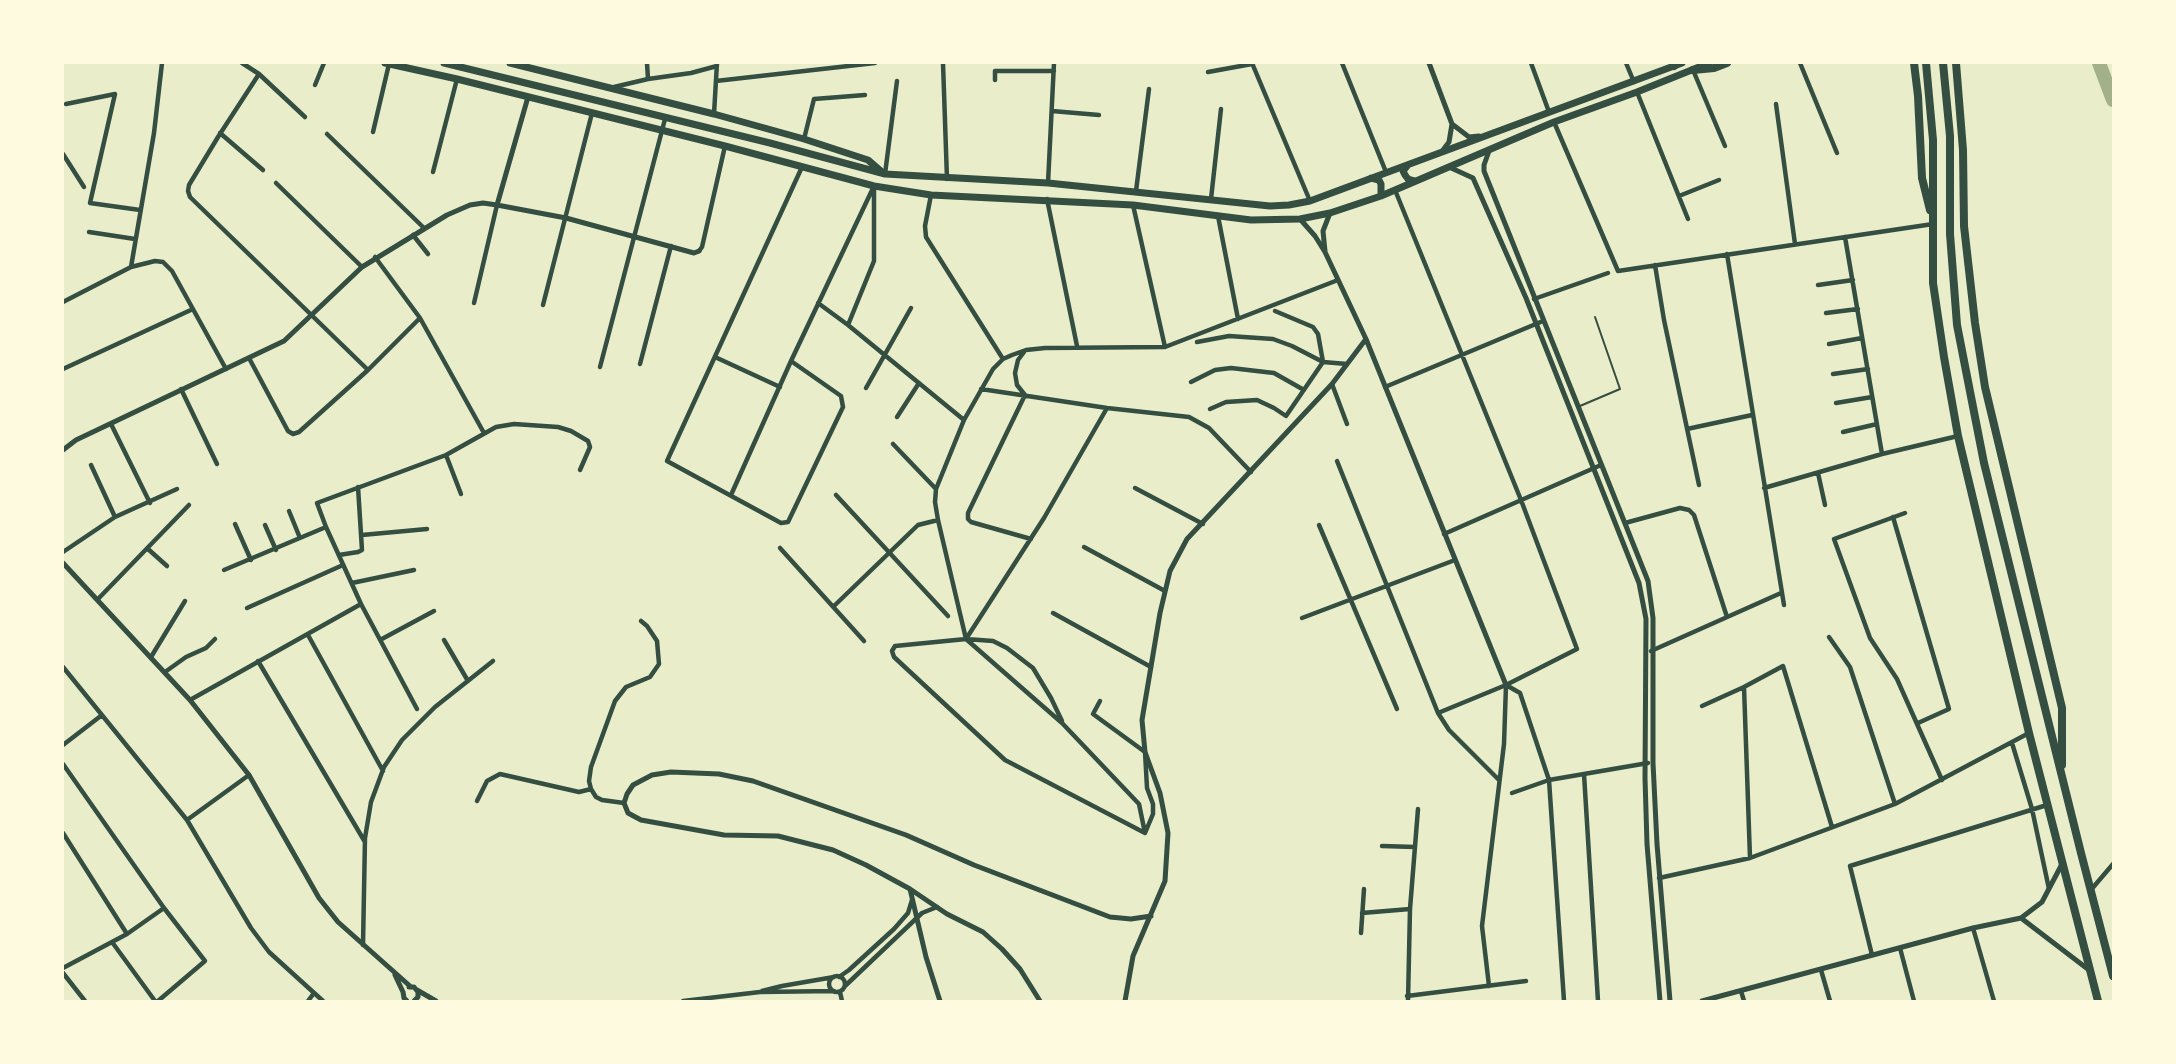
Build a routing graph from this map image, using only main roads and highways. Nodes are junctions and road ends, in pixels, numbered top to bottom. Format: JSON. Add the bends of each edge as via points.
{"nodes":[{"id":1,"x":444,"y":63,"type":"edge"},
{"id":2,"x":510,"y":63,"type":"edge"},
{"id":3,"x":1709,"y":63,"type":"edge"},
{"id":4,"x":1727,"y":63,"type":"edge"},
{"id":5,"x":1914,"y":63,"type":"edge"},
{"id":6,"x":1926,"y":63,"type":"edge"},
{"id":7,"x":1943,"y":63,"type":"edge"},
{"id":8,"x":1956,"y":63,"type":"edge"},
{"id":9,"x":387,"y":64,"type":"edge"},
{"id":10,"x":1678,"y":64,"type":"edge"},
{"id":11,"x":1693,"y":70,"type":"junction"},
{"id":12,"x":531,"y":85,"type":"junction"},
{"id":13,"x":528,"y":97,"type":"junction"},
{"id":14,"x":1409,"y":164,"type":"junction"},
{"id":15,"x":885,"y":174,"type":"junction"},
{"id":16,"x":1371,"y":178,"type":"junction"},
{"id":17,"x":1415,"y":181,"type":"junction"},
{"id":18,"x":1381,"y":196,"type":"junction"},
{"id":19,"x":1933,"y":224,"type":"junction"},
{"id":20,"x":2061,"y":776,"type":"junction"},
{"id":21,"x":2113,"y":976,"type":"edge"},
{"id":22,"x":2098,"y":1001,"type":"edge"}],
"edges":[{"from":1,"to":12,"type":"main road"},
{"from":2,"to":15,"type":"main road","via":[[804,139],[868,160]]},
{"from":3,"to":11,"type":"main road"},
{"from":4,"to":11,"type":"highway"},
{"from":5,"to":19,"type":"highway","via":[[1922,178]]},
{"from":6,"to":19,"type":"highway","via":[[1933,140]]},
{"from":7,"to":20,"type":"highway","via":[[1950,136],[1950,234],[1957,325],[1984,463]]},
{"from":8,"to":20,"type":"highway","via":[[1964,226],[1975,323],[1985,387],[2062,708]]},
{"from":9,"to":13,"type":"main road"},
{"from":10,"to":14,"type":"main road"},
{"from":11,"to":17,"type":"main road","via":[[1554,122]]},
{"from":12,"to":13,"type":"main road"},
{"from":12,"to":15,"type":"main road"},
{"from":13,"to":18,"type":"main road","via":[[874,186],[931,195],[1132,205],[1251,220],[1300,219]]},
{"from":14,"to":16,"type":"main road"},
{"from":14,"to":17,"type":"main road","via":[[1403,171]]},
{"from":15,"to":16,"type":"main road","via":[[1048,183],[1270,206],[1310,201]]},
{"from":16,"to":18,"type":"main road","via":[[1382,184]]},
{"from":17,"to":18,"type":"main road"},
{"from":19,"to":22,"type":"highway","via":[[1933,283],[1958,436]]},
{"from":20,"to":21,"type":"highway"}]}
